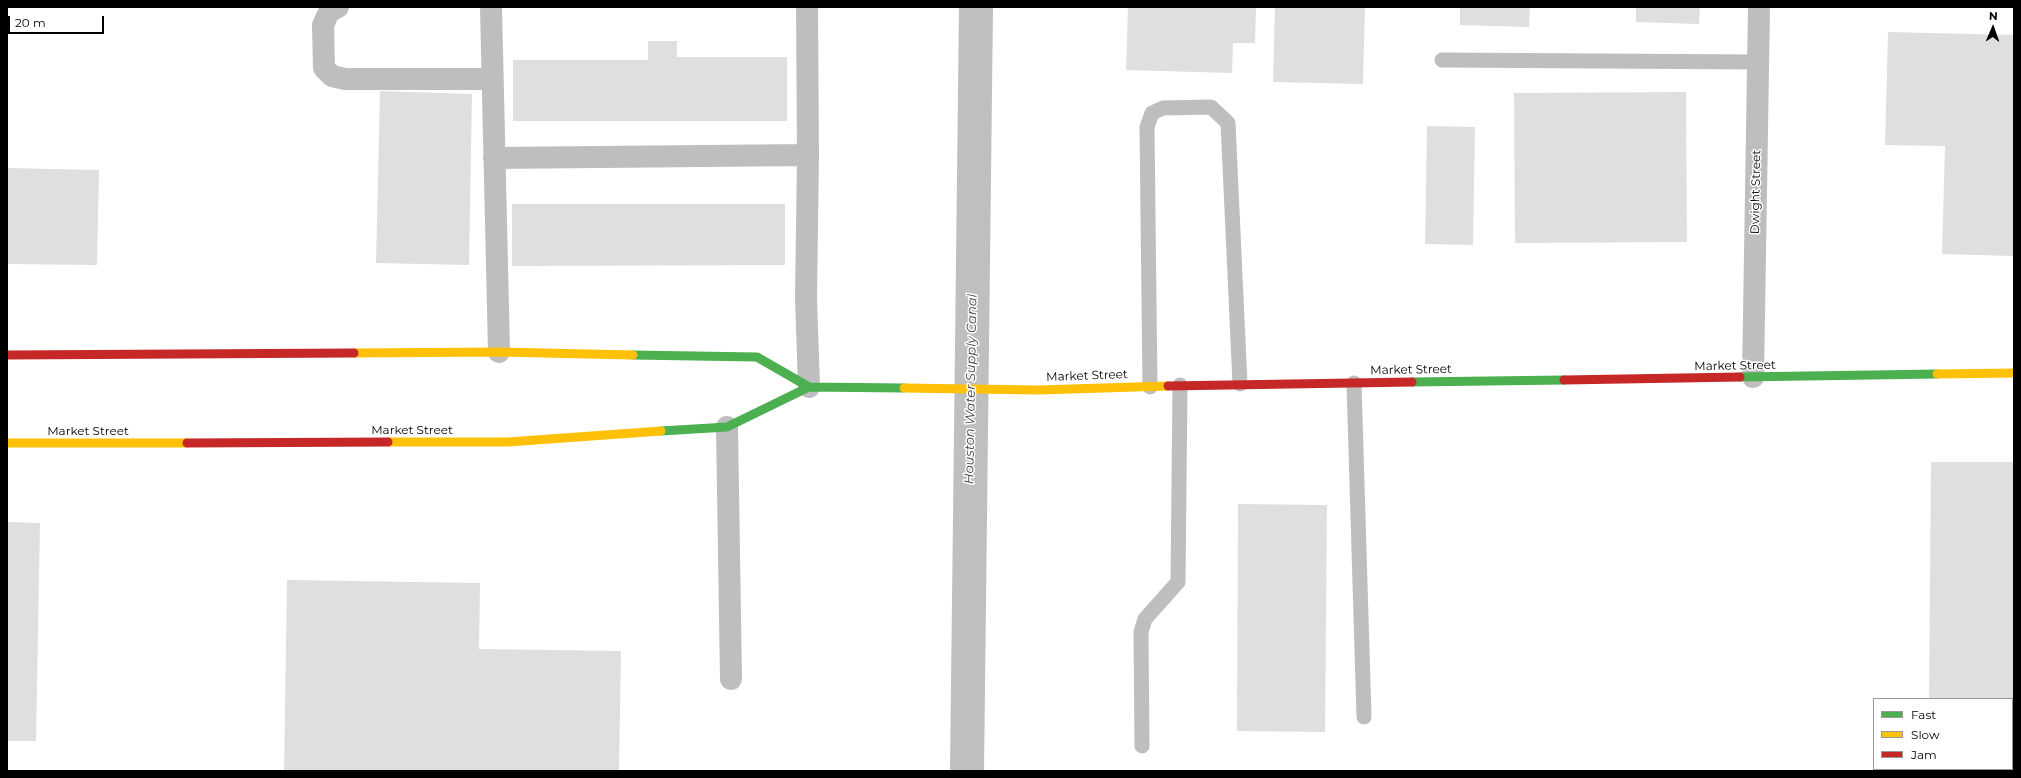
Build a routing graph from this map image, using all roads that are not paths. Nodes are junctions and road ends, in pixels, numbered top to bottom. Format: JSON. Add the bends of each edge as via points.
{"nodes":[{"id":1,"x":338,"y":7,"type":"edge"},
{"id":2,"x":483,"y":7,"type":"edge"},
{"id":3,"x":491,"y":7,"type":"edge"},
{"id":4,"x":807,"y":7,"type":"edge"},
{"id":5,"x":1759,"y":7,"type":"edge"},
{"id":6,"x":1442,"y":60,"type":"dead end"},
{"id":7,"x":1758,"y":62,"type":"junction"},
{"id":8,"x":492,"y":79,"type":"junction"},
{"id":9,"x":808,"y":155,"type":"junction"},
{"id":10,"x":494,"y":158,"type":"junction"},
{"id":11,"x":499,"y":352,"type":"junction"},
{"id":12,"x":7,"y":354,"type":"edge"},
{"id":13,"x":2014,"y":373,"type":"edge"},
{"id":14,"x":1753,"y":377,"type":"junction"},
{"id":15,"x":1354,"y":383,"type":"junction"},
{"id":16,"x":1240,"y":384,"type":"junction"},
{"id":17,"x":1180,"y":386,"type":"junction"},
{"id":18,"x":809,"y":387,"type":"junction"},
{"id":19,"x":1150,"y":387,"type":"junction"},
{"id":20,"x":727,"y":426,"type":"junction"},
{"id":21,"x":7,"y":444,"type":"edge"},
{"id":22,"x":731,"y":679,"type":"dead end"},
{"id":23,"x":1364,"y":717,"type":"dead end"},
{"id":24,"x":1142,"y":746,"type":"dead end"}],
"edges":[{"from":1,"to":8,"type":"street","via":[[329,12],[323,25],[324,68],[332,76],[345,79]]},
{"from":2,"to":3,"type":"street"},
{"from":3,"to":8,"type":"street"},
{"from":4,"to":9,"type":"street"},
{"from":5,"to":7,"type":"street","name":"Dwight Street"},
{"from":6,"to":7,"type":"lane"},
{"from":7,"to":14,"type":"street","name":"Dwight Street"},
{"from":8,"to":10,"type":"street"},
{"from":9,"to":10,"type":"street"},
{"from":9,"to":18,"type":"street","via":[[806,298]]},
{"from":10,"to":11,"type":"street"},
{"from":11,"to":12,"type":"main road","name":"Market Street"},
{"from":11,"to":18,"type":"main road","name":"Market Street","via":[[757,357]]},
{"from":13,"to":14,"type":"main road","name":"Market Street"},
{"from":14,"to":15,"type":"main road","name":"Market Street"},
{"from":15,"to":16,"type":"main road","name":"Market Street"},
{"from":15,"to":23,"type":"lane"},
{"from":16,"to":17,"type":"main road","name":"Market Street"},
{"from":16,"to":19,"type":"lane","via":[[1228,123],[1211,107],[1163,108],[1152,113],[1147,127]]},
{"from":17,"to":19,"type":"main road","name":"Market Street"},
{"from":17,"to":24,"type":"lane","via":[[1178,582],[1145,619],[1141,632]]},
{"from":18,"to":19,"type":"main road","name":"Market Street","via":[[1038,390]]},
{"from":18,"to":20,"type":"main road","name":"Market Street"},
{"from":20,"to":21,"type":"main road","name":"Market Street","via":[[508,442]]},
{"from":20,"to":22,"type":"street"}]}
